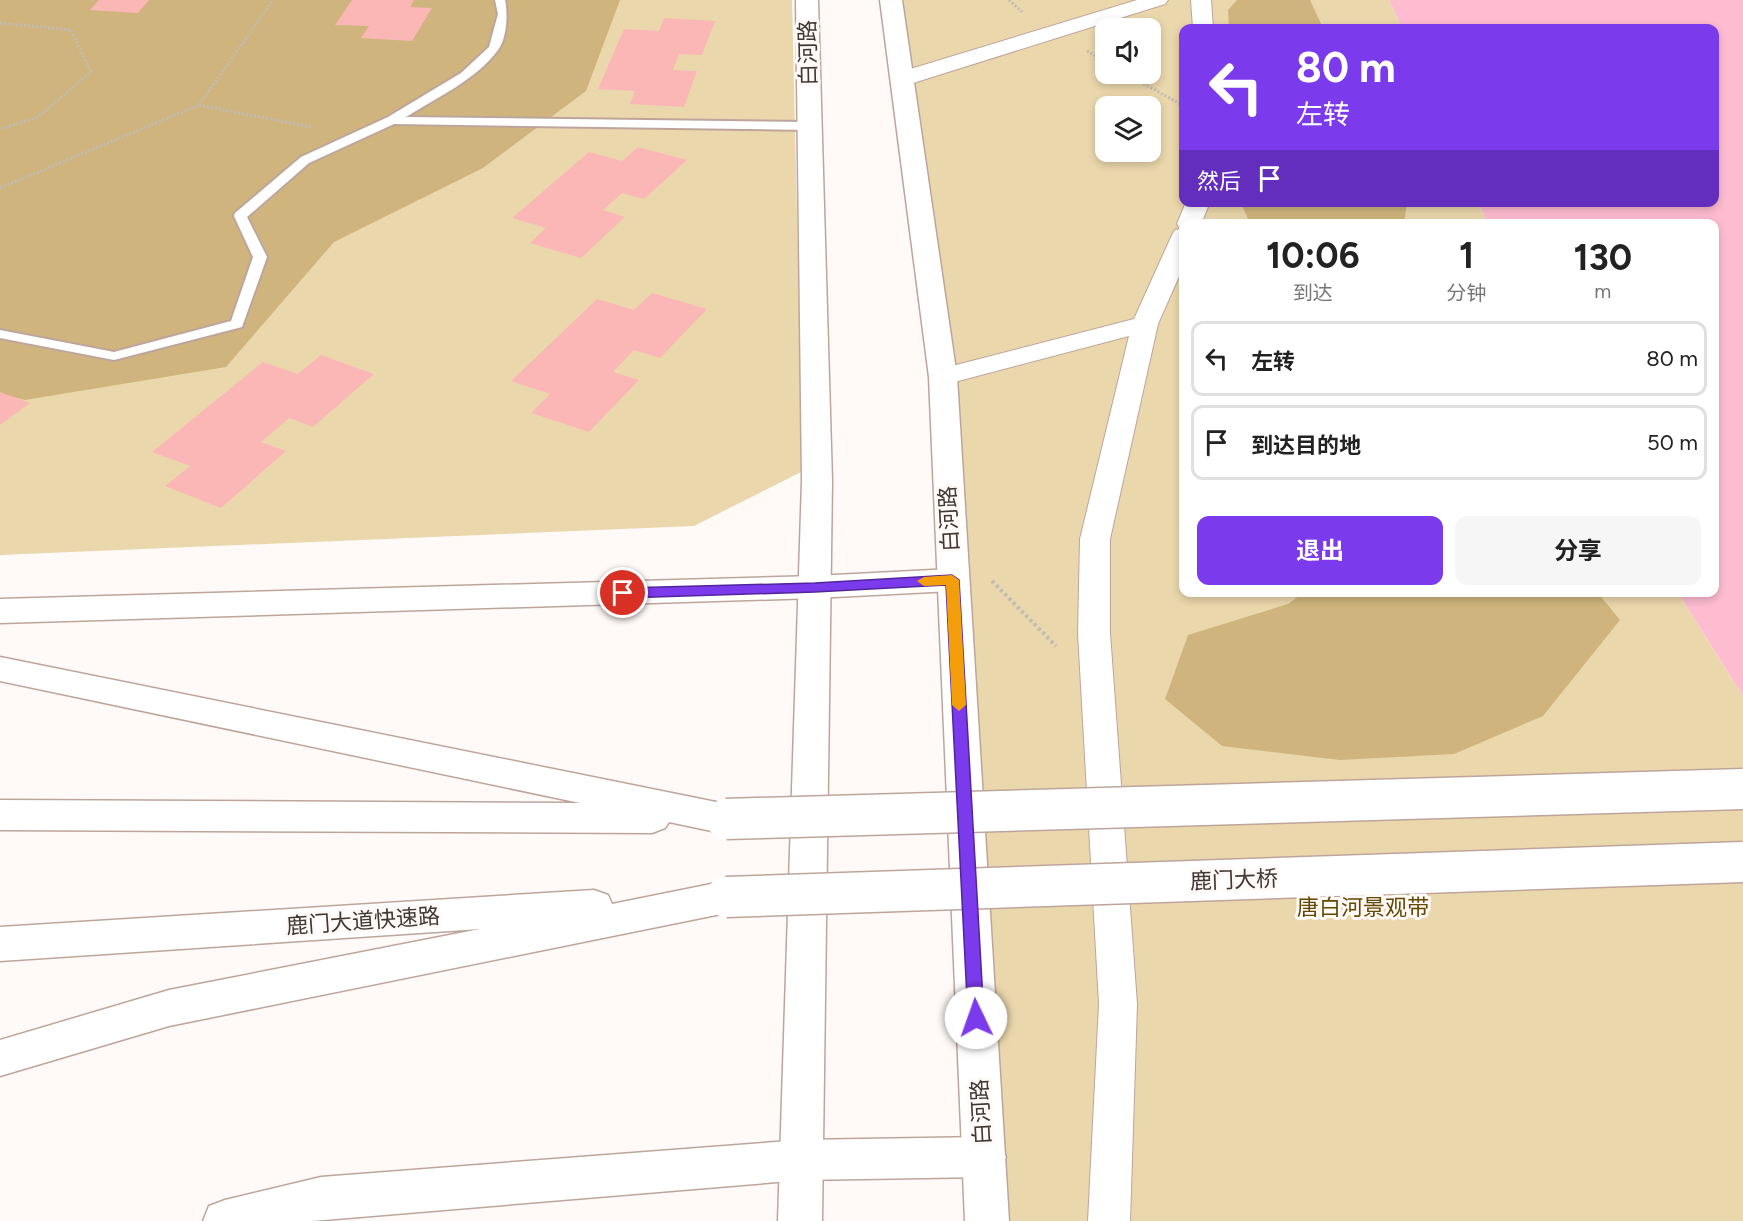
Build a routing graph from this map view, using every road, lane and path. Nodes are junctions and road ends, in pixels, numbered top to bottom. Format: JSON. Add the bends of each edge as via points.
{"nodes":[{"id":1,"x":273,"y":0,"type":"edge"},
{"id":2,"x":500,"y":0,"type":"edge"},
{"id":3,"x":807,"y":0,"type":"edge"},
{"id":4,"x":891,"y":0,"type":"edge"},
{"id":5,"x":1158,"y":0,"type":"edge"},
{"id":6,"x":1201,"y":0,"type":"edge"},
{"id":7,"x":0,"y":22,"type":"edge"},
{"id":8,"x":1203,"y":24,"type":"edge"},
{"id":9,"x":902,"y":78,"type":"junction"},
{"id":10,"x":1144,"y":84,"type":"edge"},
{"id":11,"x":1179,"y":103,"type":"edge"},
{"id":12,"x":199,"y":105,"type":"junction"},
{"id":13,"x":392,"y":120,"type":"junction"},
{"id":14,"x":810,"y":126,"type":"junction"},
{"id":15,"x":0,"y":129,"type":"edge"},
{"id":16,"x":319,"y":129,"type":"dead end"},
{"id":17,"x":0,"y":188,"type":"edge"},
{"id":18,"x":1179,"y":246,"type":"edge"},
{"id":19,"x":1145,"y":324,"type":"junction"},
{"id":20,"x":0,"y":334,"type":"edge"},
{"id":21,"x":943,"y":377,"type":"junction"},
{"id":22,"x":950,"y":537,"type":"junction"},
{"id":23,"x":952,"y":580,"type":"junction"},
{"id":24,"x":815,"y":587,"type":"junction"},
{"id":25,"x":0,"y":611,"type":"edge"},
{"id":26,"x":0,"y":669,"type":"edge"},
{"id":27,"x":1098,"y":689,"type":"junction"},
{"id":28,"x":1743,"y":789,"type":"edge"},
{"id":29,"x":0,"y":816,"type":"edge"},
{"id":30,"x":726,"y":819,"type":"junction"},
{"id":31,"x":1743,"y":862,"type":"edge"},
{"id":32,"x":726,"y":897,"type":"junction"},
{"id":33,"x":0,"y":944,"type":"edge"},
{"id":34,"x":0,"y":1058,"type":"edge"},
{"id":35,"x":984,"y":1157,"type":"junction"},
{"id":36,"x":802,"y":1160,"type":"junction"},
{"id":37,"x":225,"y":1221,"type":"edge"},
{"id":38,"x":800,"y":1221,"type":"edge"},
{"id":39,"x":987,"y":1221,"type":"edge"},
{"id":40,"x":1109,"y":1221,"type":"edge"}],
"edges":[{"from":1,"to":12,"type":"path"},
{"from":2,"to":13,"type":"lane","via":[[503,14],[494,48],[465,75]]},
{"from":3,"to":14,"type":"main road","name":"白河路"},
{"from":4,"to":9,"type":"main road","name":"白河路"},
{"from":5,"to":9,"type":"street"},
{"from":6,"to":8,"type":"street"},
{"from":7,"to":15,"type":"path","via":[[71,30],[92,72],[38,117]]},
{"from":9,"to":21,"type":"main road","name":"白河路"},
{"from":10,"to":11,"type":"path"},
{"from":12,"to":16,"type":"path"},
{"from":12,"to":17,"type":"path"},
{"from":13,"to":14,"type":"lane"},
{"from":13,"to":20,"type":"lane","via":[[305,160],[240,216],[260,257],[237,324],[114,356]]},
{"from":14,"to":24,"type":"main road","name":"白河路","via":[[817,481]]},
{"from":18,"to":19,"type":"street"},
{"from":19,"to":21,"type":"street"},
{"from":19,"to":27,"type":"street","via":[[1095,539]]},
{"from":21,"to":22,"type":"main road","name":"白河路"},
{"from":22,"to":23,"type":"main road","name":"白河路"},
{"from":22,"to":27,"type":"path"},
{"from":23,"to":24,"type":"main road"},
{"from":23,"to":35,"type":"main road","name":"白河路"},
{"from":24,"to":25,"type":"main road"},
{"from":24,"to":36,"type":"main road","name":"白河路"},
{"from":26,"to":30,"type":"main road"},
{"from":27,"to":40,"type":"street","via":[[1118,1004]]},
{"from":28,"to":30,"type":"main road","bridge":true},
{"from":29,"to":30,"type":"main road"},
{"from":31,"to":32,"type":"main road","name":"鹿门大桥","bridge":true},
{"from":32,"to":33,"type":"main road","name":"鹿门大道快速路"},
{"from":32,"to":34,"type":"main road","via":[[169,1008]]},
{"from":35,"to":36,"type":"main road"},
{"from":35,"to":39,"type":"main road","name":"白河路"},
{"from":36,"to":37,"type":"main road","via":[[321,1198]]},
{"from":36,"to":38,"type":"main road","name":"白河路"}]}
